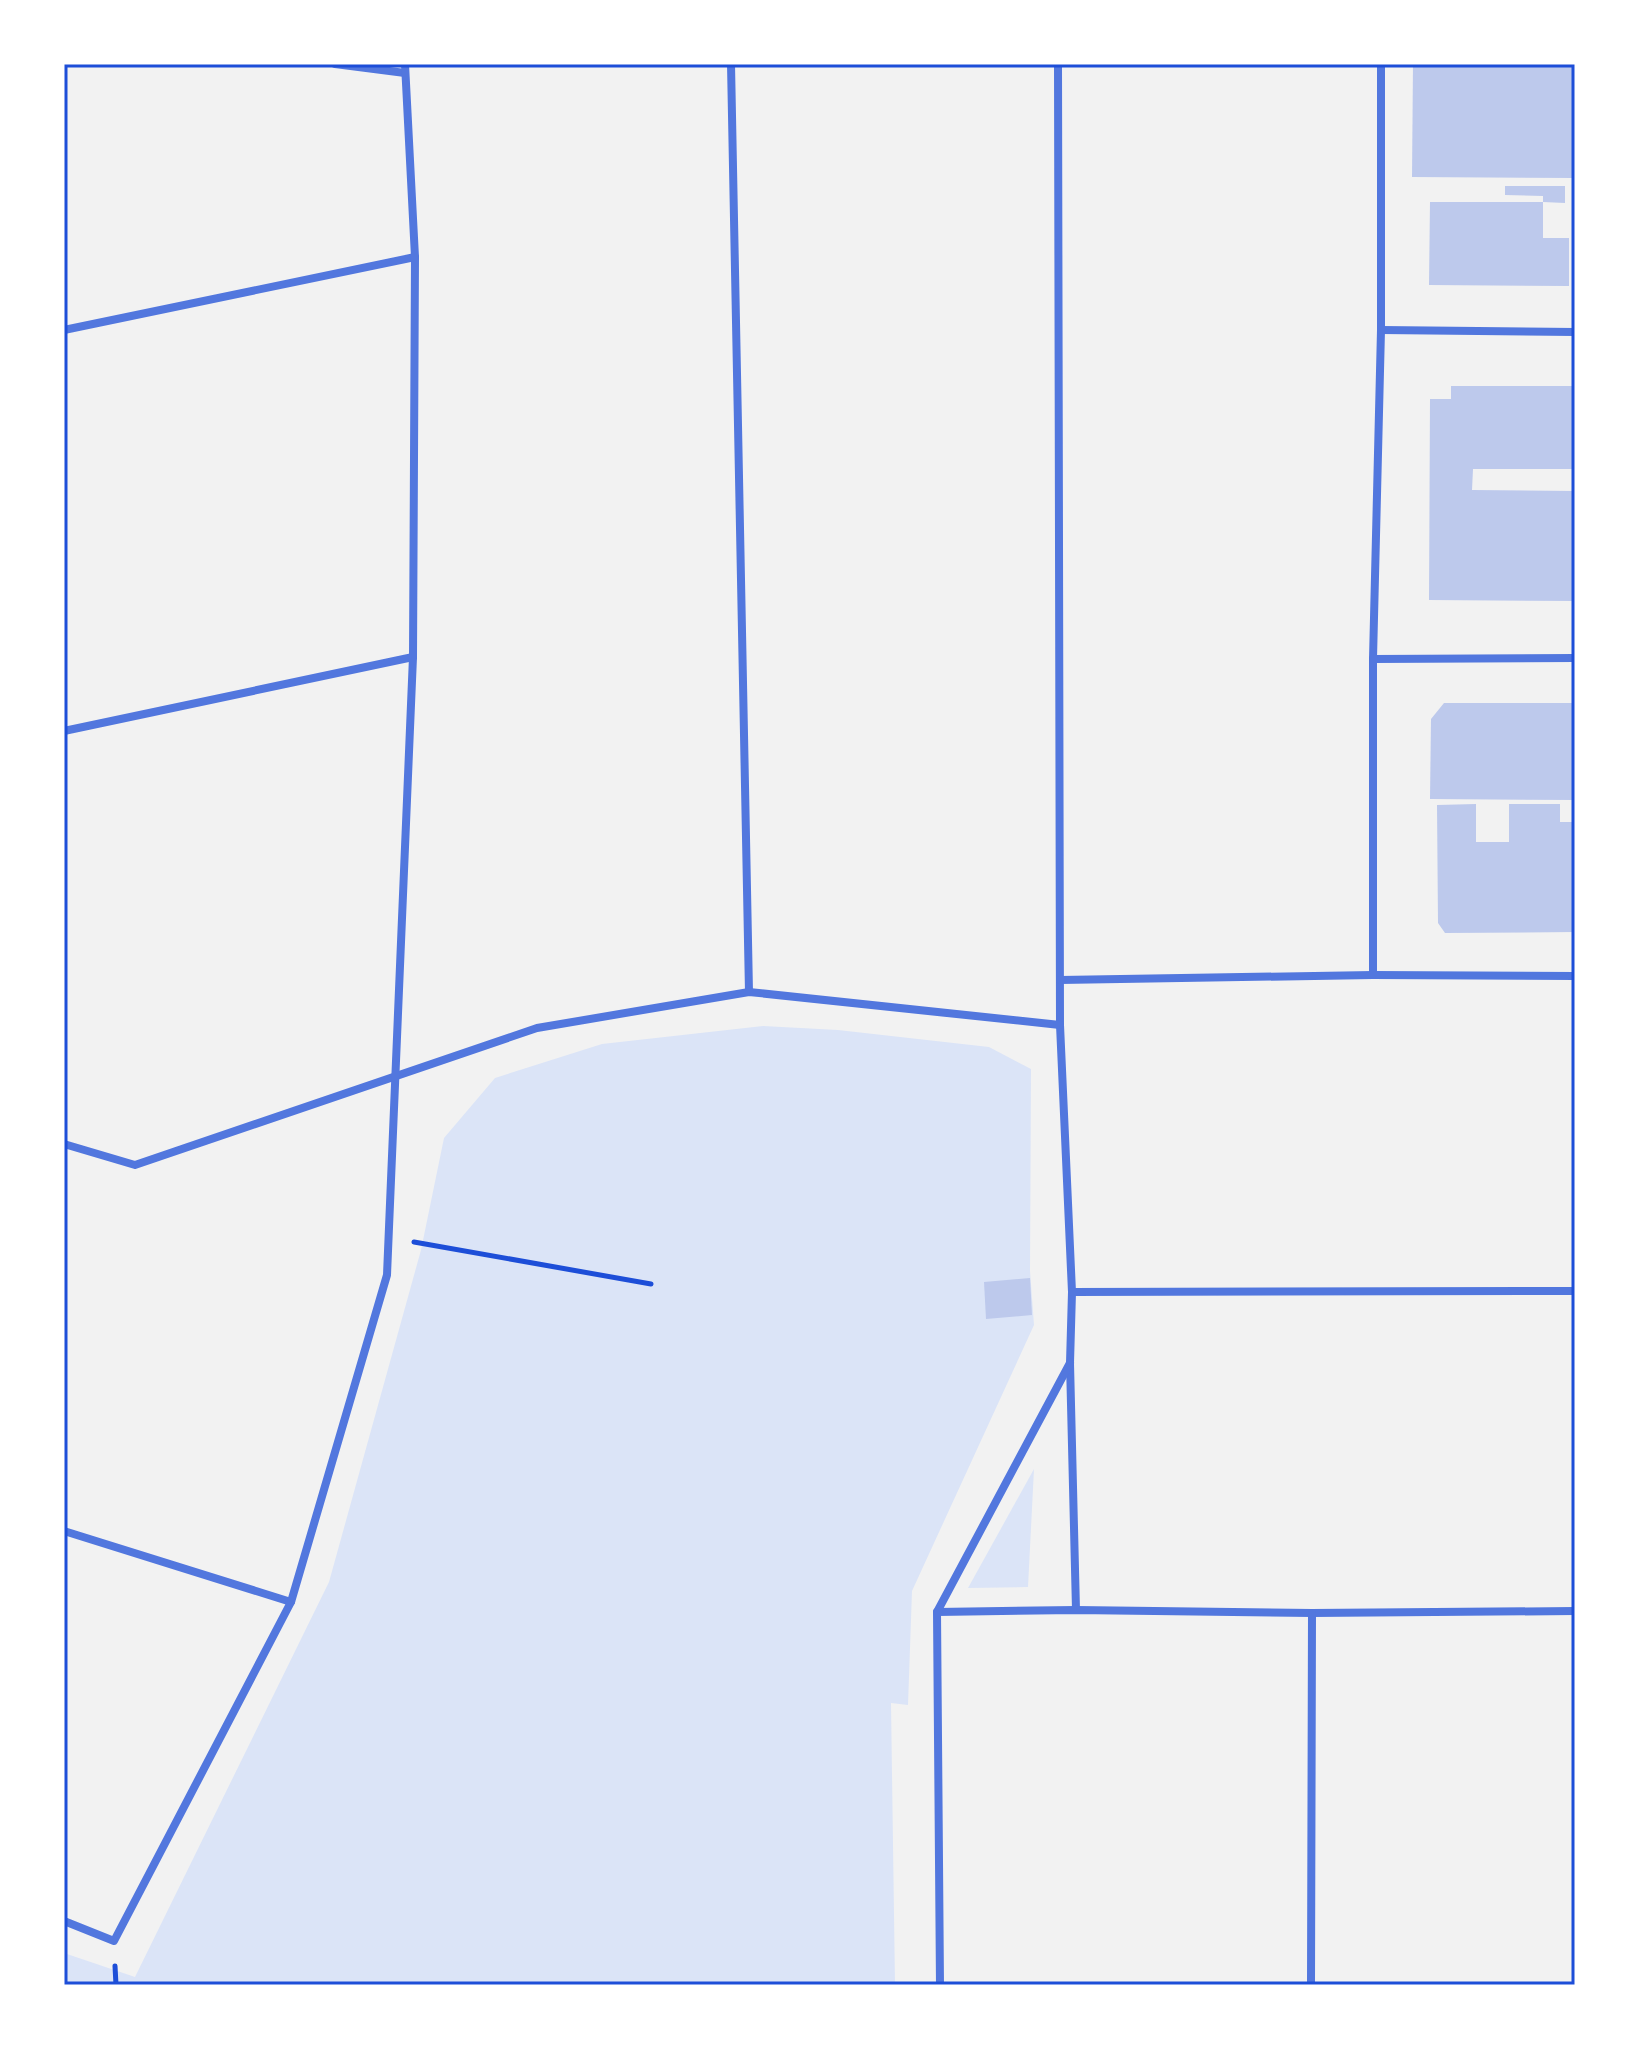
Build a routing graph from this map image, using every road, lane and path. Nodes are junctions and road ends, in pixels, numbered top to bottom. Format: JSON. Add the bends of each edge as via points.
{"nodes":[{"id":1,"x":335,"y":64,"type":"edge"},
{"id":2,"x":731,"y":64,"type":"edge"},
{"id":3,"x":1058,"y":64,"type":"edge"},
{"id":4,"x":1381,"y":64,"type":"edge"},
{"id":5,"x":405,"y":68,"type":"edge"},
{"id":6,"x":415,"y":257,"type":"junction"},
{"id":7,"x":64,"y":330,"type":"edge"},
{"id":8,"x":1381,"y":330,"type":"junction"},
{"id":9,"x":1575,"y":332,"type":"edge"},
{"id":10,"x":413,"y":657,"type":"junction"},
{"id":11,"x":1575,"y":658,"type":"edge"},
{"id":12,"x":1373,"y":659,"type":"junction"},
{"id":13,"x":64,"y":731,"type":"edge"},
{"id":14,"x":1373,"y":975,"type":"junction"},
{"id":15,"x":1575,"y":976,"type":"edge"},
{"id":16,"x":1060,"y":980,"type":"junction"},
{"id":17,"x":749,"y":992,"type":"junction"},
{"id":18,"x":1060,"y":1025,"type":"junction"},
{"id":19,"x":394,"y":1077,"type":"junction"},
{"id":20,"x":64,"y":1144,"type":"edge"},
{"id":21,"x":389,"y":1237,"type":"junction"},
{"id":22,"x":651,"y":1284,"type":"dead end"},
{"id":23,"x":1575,"y":1291,"type":"edge"},
{"id":24,"x":1072,"y":1292,"type":"junction"},
{"id":25,"x":1070,"y":1363,"type":"junction"},
{"id":26,"x":64,"y":1531,"type":"edge"},
{"id":27,"x":291,"y":1602,"type":"junction"},
{"id":28,"x":1076,"y":1610,"type":"junction"},
{"id":29,"x":1575,"y":1611,"type":"edge"},
{"id":30,"x":937,"y":1612,"type":"junction"},
{"id":31,"x":1312,"y":1613,"type":"junction"},
{"id":32,"x":64,"y":1921,"type":"edge"},
{"id":33,"x":940,"y":1985,"type":"edge"},
{"id":34,"x":1311,"y":1985,"type":"edge"}],
"edges":[{"from":1,"to":5,"type":"street"},
{"from":2,"to":17,"type":"street"},
{"from":3,"to":16,"type":"street"},
{"from":4,"to":8,"type":"street"},
{"from":5,"to":6,"type":"street"},
{"from":6,"to":7,"type":"street"},
{"from":6,"to":10,"type":"street"},
{"from":8,"to":9,"type":"street"},
{"from":8,"to":12,"type":"street"},
{"from":10,"to":13,"type":"street"},
{"from":10,"to":19,"type":"street"},
{"from":11,"to":12,"type":"street"},
{"from":12,"to":14,"type":"street"},
{"from":14,"to":15,"type":"street"},
{"from":14,"to":16,"type":"street"},
{"from":16,"to":18,"type":"street"},
{"from":17,"to":18,"type":"street"},
{"from":17,"to":19,"type":"street","via":[[537,1028]]},
{"from":18,"to":24,"type":"street"},
{"from":19,"to":20,"type":"street","via":[[135,1165]]},
{"from":19,"to":21,"type":"street"},
{"from":21,"to":22,"type":"path"},
{"from":21,"to":27,"type":"street","via":[[387,1275]]},
{"from":23,"to":24,"type":"street"},
{"from":24,"to":25,"type":"street"},
{"from":25,"to":28,"type":"street"},
{"from":25,"to":30,"type":"street"},
{"from":26,"to":27,"type":"street"},
{"from":27,"to":32,"type":"street","via":[[114,1941]]},
{"from":28,"to":30,"type":"street"},
{"from":28,"to":31,"type":"street"},
{"from":29,"to":31,"type":"street"},
{"from":30,"to":33,"type":"street"},
{"from":31,"to":34,"type":"street"}]}
